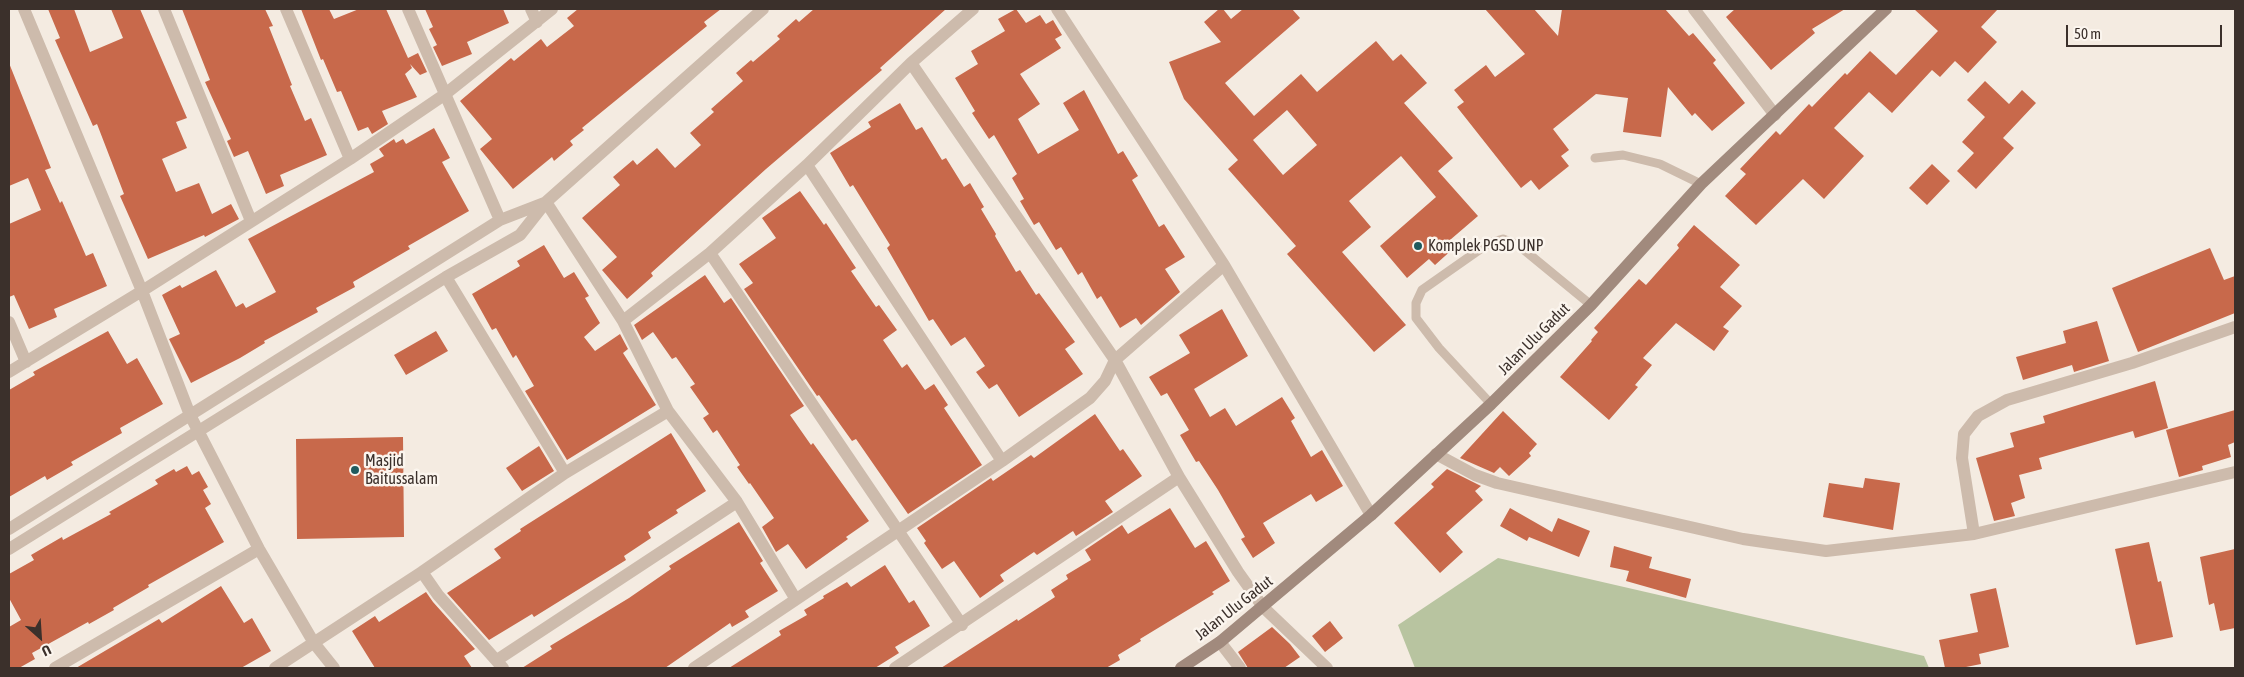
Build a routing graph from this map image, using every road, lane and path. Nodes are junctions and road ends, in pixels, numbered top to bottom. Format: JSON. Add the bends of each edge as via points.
{"nodes":[{"id":1,"x":24,"y":9,"type":"edge"},
{"id":2,"x":164,"y":9,"type":"edge"},
{"id":3,"x":286,"y":9,"type":"edge"},
{"id":4,"x":408,"y":9,"type":"edge"},
{"id":5,"x":531,"y":9,"type":"edge"},
{"id":6,"x":552,"y":9,"type":"edge"},
{"id":7,"x":764,"y":9,"type":"edge"},
{"id":8,"x":973,"y":9,"type":"edge"},
{"id":9,"x":1057,"y":9,"type":"edge"},
{"id":10,"x":1694,"y":9,"type":"edge"},
{"id":11,"x":1886,"y":9,"type":"edge"},
{"id":12,"x":537,"y":22,"type":"junction"},
{"id":13,"x":911,"y":63,"type":"junction"},
{"id":14,"x":444,"y":95,"type":"junction"},
{"id":15,"x":1775,"y":115,"type":"junction"},
{"id":16,"x":1595,"y":158,"type":"dead end"},
{"id":17,"x":350,"y":159,"type":"junction"},
{"id":18,"x":807,"y":165,"type":"junction"},
{"id":19,"x":1701,"y":184,"type":"junction"},
{"id":20,"x":546,"y":202,"type":"junction"},
{"id":21,"x":500,"y":220,"type":"junction"},
{"id":22,"x":251,"y":221,"type":"junction"},
{"id":23,"x":710,"y":253,"type":"junction"},
{"id":24,"x":1224,"y":265,"type":"junction"},
{"id":25,"x":446,"y":277,"type":"junction"},
{"id":26,"x":142,"y":292,"type":"junction"},
{"id":27,"x":1591,"y":305,"type":"junction"},
{"id":28,"x":623,"y":321,"type":"junction"},
{"id":29,"x":9,"y":322,"type":"edge"},
{"id":30,"x":2235,"y":327,"type":"edge"},
{"id":31,"x":1115,"y":360,"type":"junction"},
{"id":32,"x":26,"y":362,"type":"junction"},
{"id":33,"x":9,"y":372,"type":"edge"},
{"id":34,"x":1491,"y":404,"type":"junction"},
{"id":35,"x":668,"y":411,"type":"junction"},
{"id":36,"x":190,"y":415,"type":"junction"},
{"id":37,"x":200,"y":430,"type":"junction"},
{"id":38,"x":1436,"y":454,"type":"junction"},
{"id":39,"x":1002,"y":460,"type":"junction"},
{"id":40,"x":2235,"y":472,"type":"edge"},
{"id":41,"x":565,"y":473,"type":"junction"},
{"id":42,"x":1179,"y":477,"type":"junction"},
{"id":43,"x":737,"y":502,"type":"junction"},
{"id":44,"x":1372,"y":515,"type":"junction"},
{"id":45,"x":9,"y":529,"type":"edge"},
{"id":46,"x":898,"y":531,"type":"junction"},
{"id":47,"x":1974,"y":534,"type":"junction"},
{"id":48,"x":9,"y":549,"type":"edge"},
{"id":49,"x":259,"y":549,"type":"junction"},
{"id":50,"x":422,"y":572,"type":"junction"},
{"id":51,"x":795,"y":598,"type":"junction"},
{"id":52,"x":1263,"y":607,"type":"junction"},
{"id":53,"x":962,"y":625,"type":"junction"},
{"id":54,"x":1220,"y":642,"type":"junction"},
{"id":55,"x":314,"y":643,"type":"junction"},
{"id":56,"x":500,"y":664,"type":"edge"},
{"id":57,"x":55,"y":668,"type":"edge"},
{"id":58,"x":275,"y":668,"type":"edge"},
{"id":59,"x":334,"y":668,"type":"edge"},
{"id":60,"x":694,"y":668,"type":"edge"},
{"id":61,"x":895,"y":668,"type":"edge"},
{"id":62,"x":1182,"y":668,"type":"edge"},
{"id":63,"x":1240,"y":668,"type":"edge"},
{"id":64,"x":1327,"y":668,"type":"edge"}],
"edges":[{"from":1,"to":26,"type":"street"},
{"from":2,"to":22,"type":"street"},
{"from":3,"to":17,"type":"street"},
{"from":4,"to":14,"type":"street"},
{"from":5,"to":12,"type":"street"},
{"from":6,"to":12,"type":"street"},
{"from":7,"to":20,"type":"street"},
{"from":8,"to":13,"type":"street"},
{"from":9,"to":24,"type":"street"},
{"from":10,"to":15,"type":"street"},
{"from":11,"to":15,"type":"street","name":"Jalan Ulu Gadut"},
{"from":12,"to":14,"type":"street"},
{"from":13,"to":18,"type":"street"},
{"from":13,"to":31,"type":"street"},
{"from":14,"to":17,"type":"street"},
{"from":14,"to":21,"type":"street"},
{"from":15,"to":19,"type":"street","name":"Jalan Ulu Gadut"},
{"from":16,"to":19,"type":"lane","via":[[1623,155],[1660,164]]},
{"from":17,"to":22,"type":"street"},
{"from":18,"to":23,"type":"street"},
{"from":18,"to":39,"type":"street"},
{"from":19,"to":27,"type":"street","name":"Jalan Ulu Gadut"},
{"from":20,"to":21,"type":"street"},
{"from":20,"to":25,"type":"street","via":[[520,235]]},
{"from":20,"to":28,"type":"street"},
{"from":21,"to":36,"type":"street"},
{"from":22,"to":26,"type":"street"},
{"from":23,"to":28,"type":"street"},
{"from":23,"to":46,"type":"street"},
{"from":24,"to":31,"type":"street"},
{"from":24,"to":44,"type":"street"},
{"from":25,"to":37,"type":"street"},
{"from":25,"to":41,"type":"street"},
{"from":26,"to":32,"type":"street"},
{"from":26,"to":36,"type":"street"},
{"from":27,"to":34,"type":"street","name":"Jalan Ulu Gadut"},
{"from":27,"to":34,"type":"lane","via":[[1518,246],[1503,239],[1489,243],[1422,290],[1416,303],[1416,318]]},
{"from":28,"to":35,"type":"street"},
{"from":29,"to":32,"type":"street"},
{"from":30,"to":47,"type":"street","via":[[2122,366],[2007,400],[1978,416],[1964,434],[1962,458]]},
{"from":31,"to":39,"type":"street","via":[[1105,381],[1090,398]]},
{"from":31,"to":42,"type":"street"},
{"from":32,"to":33,"type":"street"},
{"from":34,"to":38,"type":"street","name":"Jalan Ulu Gadut"},
{"from":35,"to":41,"type":"street"},
{"from":35,"to":43,"type":"street"},
{"from":36,"to":37,"type":"street"},
{"from":36,"to":45,"type":"street"},
{"from":37,"to":48,"type":"street"},
{"from":37,"to":49,"type":"street"},
{"from":38,"to":44,"type":"street","name":"Jalan Ulu Gadut"},
{"from":38,"to":47,"type":"street","via":[[1497,483],[1743,539],[1826,551]]},
{"from":39,"to":46,"type":"street"},
{"from":40,"to":47,"type":"street"},
{"from":41,"to":50,"type":"street"},
{"from":42,"to":52,"type":"street"},
{"from":42,"to":53,"type":"street"},
{"from":43,"to":51,"type":"street"},
{"from":43,"to":56,"type":"street"},
{"from":44,"to":52,"type":"street","name":"Jalan Ulu Gadut"},
{"from":46,"to":51,"type":"street"},
{"from":46,"to":53,"type":"street"},
{"from":49,"to":55,"type":"street"},
{"from":49,"to":57,"type":"street"},
{"from":50,"to":55,"type":"street"},
{"from":50,"to":56,"type":"street"},
{"from":51,"to":60,"type":"street"},
{"from":52,"to":54,"type":"street","name":"Jalan Ulu Gadut"},
{"from":52,"to":64,"type":"street"},
{"from":53,"to":61,"type":"street"},
{"from":54,"to":62,"type":"street","name":"Jalan Ulu Gadut"},
{"from":54,"to":63,"type":"street"},
{"from":55,"to":58,"type":"street"},
{"from":55,"to":59,"type":"street"}]}
